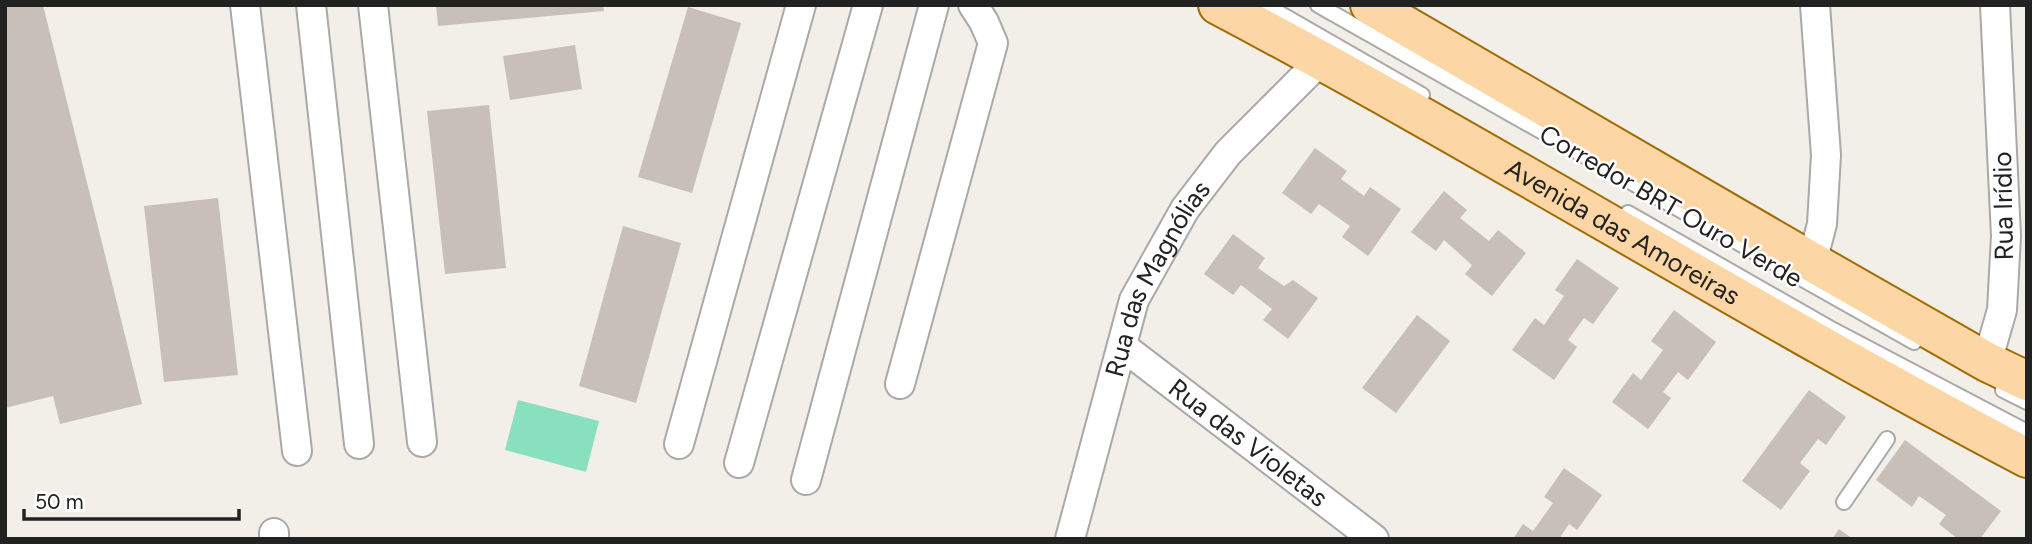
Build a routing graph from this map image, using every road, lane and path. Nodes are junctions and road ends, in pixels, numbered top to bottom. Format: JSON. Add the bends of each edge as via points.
{"nodes":[{"id":1,"x":245,"y":5,"type":"edge"},
{"id":2,"x":311,"y":5,"type":"edge"},
{"id":3,"x":373,"y":5,"type":"edge"},
{"id":4,"x":801,"y":5,"type":"edge"},
{"id":5,"x":868,"y":5,"type":"edge"},
{"id":6,"x":934,"y":5,"type":"edge"},
{"id":7,"x":973,"y":5,"type":"edge"},
{"id":8,"x":1218,"y":5,"type":"edge"},
{"id":9,"x":1265,"y":5,"type":"edge"},
{"id":10,"x":1318,"y":5,"type":"edge"},
{"id":11,"x":1370,"y":5,"type":"edge"},
{"id":12,"x":1815,"y":5,"type":"edge"},
{"id":13,"x":1995,"y":5,"type":"edge"},
{"id":14,"x":1321,"y":60,"type":"junction"},
{"id":15,"x":1434,"y":102,"type":"dead end"},
{"id":16,"x":1615,"y":205,"type":"dead end"},
{"id":17,"x":1812,"y":262,"type":"junction"},
{"id":18,"x":1122,"y":346,"type":"junction"},
{"id":19,"x":1926,"y":349,"type":"dead end"},
{"id":20,"x":2003,"y":376,"type":"edge"},
{"id":21,"x":900,"y":384,"type":"dead end"},
{"id":22,"x":2027,"y":402,"type":"edge"},
{"id":23,"x":2027,"y":432,"type":"edge"},
{"id":24,"x":1887,"y":439,"type":"dead end"},
{"id":25,"x":422,"y":442,"type":"dead end"},
{"id":26,"x":359,"y":444,"type":"dead end"},
{"id":27,"x":679,"y":444,"type":"dead end"},
{"id":28,"x":297,"y":451,"type":"dead end"},
{"id":29,"x":2027,"y":458,"type":"edge"},
{"id":30,"x":739,"y":463,"type":"dead end"},
{"id":31,"x":806,"y":480,"type":"dead end"},
{"id":32,"x":1844,"y":502,"type":"dead end"},
{"id":33,"x":1070,"y":539,"type":"edge"},
{"id":34,"x":1374,"y":539,"type":"edge"}],
"edges":[{"from":1,"to":28,"type":"street"},
{"from":2,"to":26,"type":"street"},
{"from":3,"to":25,"type":"street"},
{"from":4,"to":27,"type":"street"},
{"from":5,"to":30,"type":"street"},
{"from":6,"to":31,"type":"street"},
{"from":7,"to":21,"type":"street","via":[[993,43]]},
{"from":8,"to":14,"type":"main road","name":"Avenida das Amoreiras"},
{"from":9,"to":15,"type":"lane"},
{"from":10,"to":19,"type":"lane","name":"Corredor BRT Ouro Verde"},
{"from":11,"to":17,"type":"main road"},
{"from":12,"to":17,"type":"street","via":[[1826,155],[1822,223]]},
{"from":13,"to":20,"type":"street","name":"Rua Irídio","via":[[2006,236]]},
{"from":14,"to":18,"type":"street","name":"Rua das Magnólias","via":[[1228,153],[1185,209],[1134,300]]},
{"from":14,"to":29,"type":"main road","name":"Avenida das Amoreiras"},
{"from":16,"to":23,"type":"lane","name":"Corredor BRT Ouro Verde","via":[[1832,330]]},
{"from":17,"to":20,"type":"main road"},
{"from":18,"to":33,"type":"street","name":"Rua das Magnólias"},
{"from":18,"to":34,"type":"street","name":"Rua das Violetas"},
{"from":20,"to":22,"type":"lane"},
{"from":24,"to":32,"type":"lane"}]}
